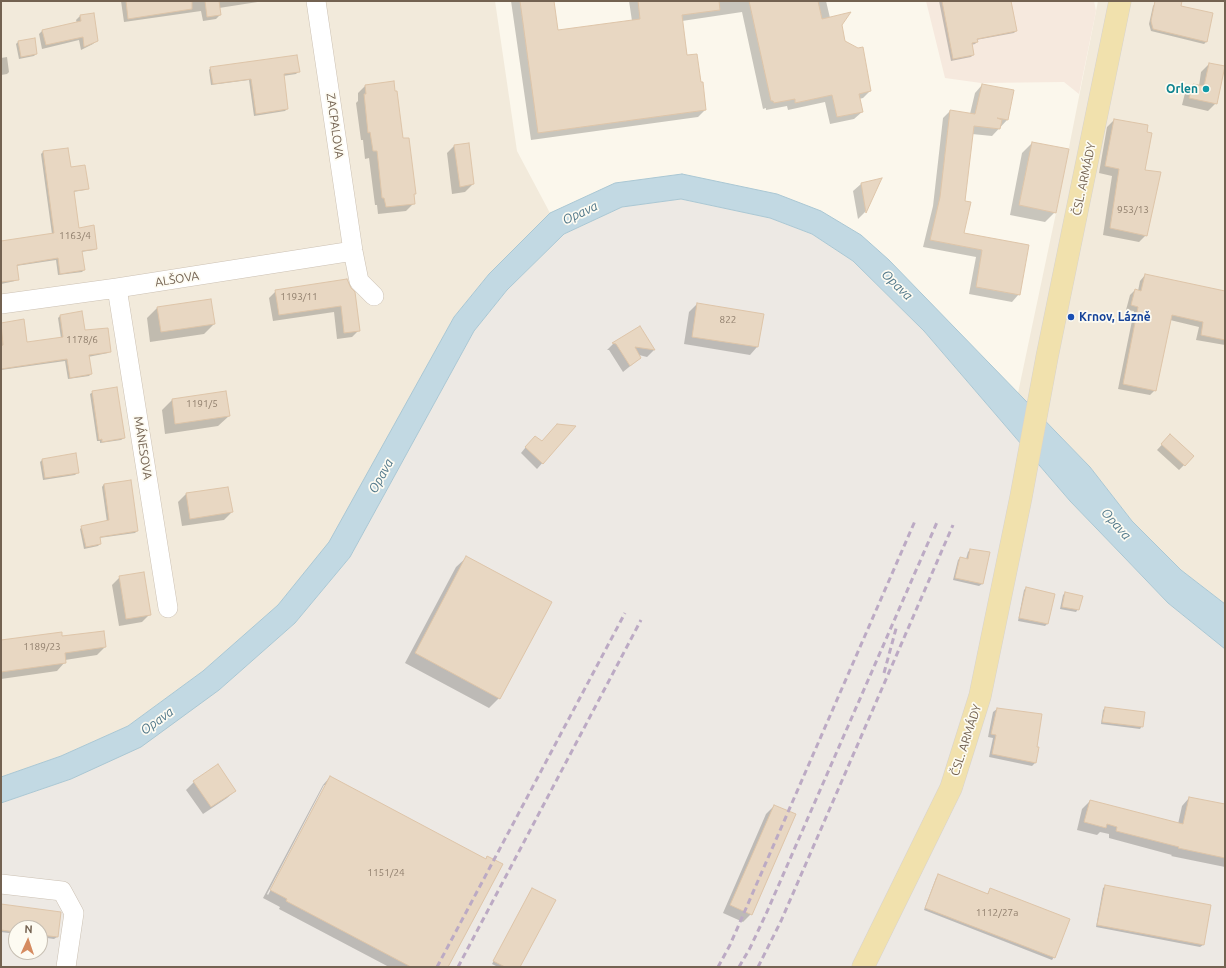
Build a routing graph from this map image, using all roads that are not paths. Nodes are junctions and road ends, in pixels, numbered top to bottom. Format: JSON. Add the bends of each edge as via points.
{"nodes":[{"id":1,"x":316,"y":1,"type":"edge"},
{"id":2,"x":1120,"y":1,"type":"edge"},
{"id":3,"x":353,"y":252,"type":"junction"},
{"id":4,"x":117,"y":288,"type":"junction"},
{"id":5,"x":374,"y":296,"type":"dead end"},
{"id":6,"x":1,"y":304,"type":"edge"},
{"id":7,"x":168,"y":608,"type":"dead end"},
{"id":8,"x":1,"y":884,"type":"edge"},
{"id":9,"x":66,"y":967,"type":"edge"},
{"id":10,"x":863,"y":967,"type":"edge"}],
"edges":[{"from":1,"to":3,"type":"street","name":"ZACPALOVA"},
{"from":2,"to":10,"type":"main road","name":"ČSL. ARMÁDY","via":[[980,696],[951,788]]},
{"from":3,"to":4,"type":"street","name":"ALŠOVA"},
{"from":3,"to":5,"type":"street","name":"ZACPALOVA","via":[[358,281]]},
{"from":4,"to":6,"type":"street","name":"ALŠOVA"},
{"from":4,"to":7,"type":"street","name":"MÁNESOVA"},
{"from":8,"to":9,"type":"street","via":[[62,891],[74,914]]}]}
